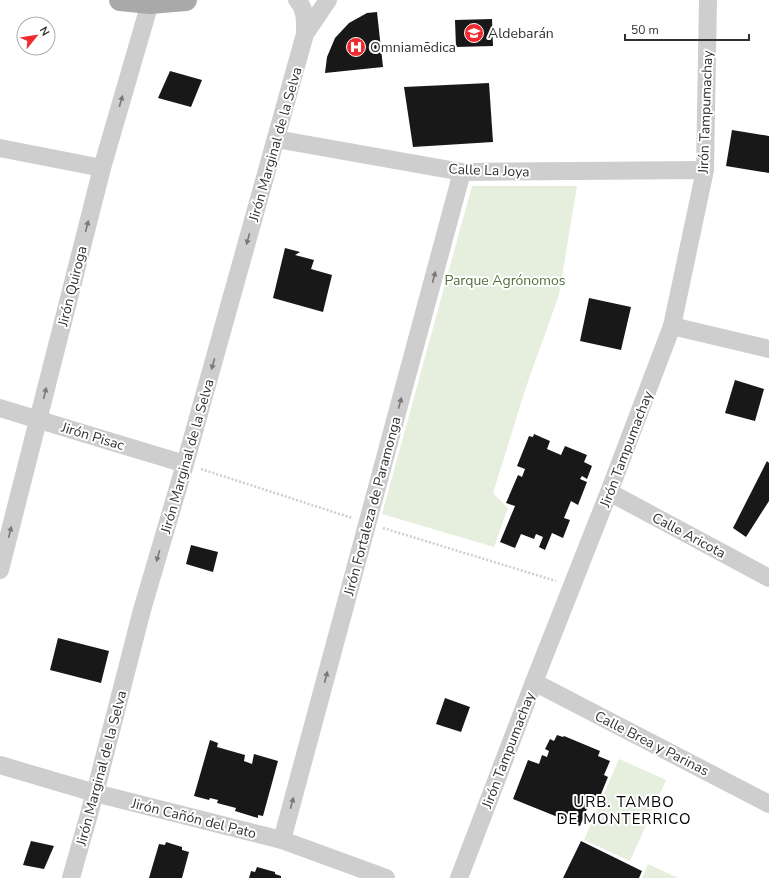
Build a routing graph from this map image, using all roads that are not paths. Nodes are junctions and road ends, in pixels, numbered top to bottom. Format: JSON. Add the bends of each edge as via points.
{"nodes":[{"id":1,"x":120,"y":0,"type":"edge"},
{"id":2,"x":186,"y":0,"type":"edge"},
{"id":3,"x":297,"y":0,"type":"edge"},
{"id":4,"x":328,"y":0,"type":"edge"},
{"id":5,"x":708,"y":0,"type":"edge"},
{"id":6,"x":150,"y":3,"type":"junction"},
{"id":7,"x":305,"y":34,"type":"junction"},
{"id":8,"x":276,"y":139,"type":"junction"},
{"id":9,"x":0,"y":148,"type":"edge"},
{"id":10,"x":102,"y":168,"type":"junction"},
{"id":11,"x":705,"y":170,"type":"junction"},
{"id":12,"x":462,"y":172,"type":"junction"},
{"id":13,"x":672,"y":326,"type":"junction"},
{"id":14,"x":769,"y":349,"type":"edge"},
{"id":15,"x":0,"y":408,"type":"edge"},
{"id":16,"x":38,"y":420,"type":"junction"},
{"id":17,"x":185,"y":464,"type":"junction"},
{"id":18,"x":609,"y":492,"type":"junction"},
{"id":19,"x":0,"y":570,"type":"edge"},
{"id":20,"x":769,"y":578,"type":"edge"},
{"id":21,"x":534,"y":682,"type":"junction"},
{"id":22,"x":0,"y":765,"type":"edge"},
{"id":23,"x":95,"y":793,"type":"junction"},
{"id":24,"x":769,"y":804,"type":"edge"},
{"id":25,"x":282,"y":840,"type":"junction"},
{"id":26,"x":71,"y":878,"type":"edge"},
{"id":27,"x":386,"y":878,"type":"edge"},
{"id":28,"x":459,"y":878,"type":"edge"}],
"edges":[{"from":1,"to":6,"type":"main road"},
{"from":2,"to":6,"type":"main road"},
{"from":3,"to":7,"type":"street","name":"Jirón Marginal de la Selva","via":[[304,13]]},
{"from":4,"to":7,"type":"street","name":"Jirón Marginal de la Selva"},
{"from":5,"to":11,"type":"street","name":"Jirón Tampumachay"},
{"from":10,"to":6,"type":"street","name":"Jirón Quiroga","one_way":true},
{"from":7,"to":8,"type":"street","name":"Jirón Marginal de la Selva"},
{"from":8,"to":12,"type":"street","name":"Calle La Joya"},
{"from":8,"to":17,"type":"street","name":"Jirón Marginal de la Selva","one_way":true},
{"from":9,"to":10,"type":"street"},
{"from":16,"to":10,"type":"street","name":"Jirón Quiroga","one_way":true},
{"from":11,"to":12,"type":"street","name":"Calle La Joya"},
{"from":11,"to":13,"type":"street","name":"Jirón Tampumachay"},
{"from":25,"to":12,"type":"street","name":"Jirón Fortaleza de Paramonga","one_way":true},
{"from":13,"to":14,"type":"street"},
{"from":13,"to":18,"type":"street","name":"Jirón Tampumachay"},
{"from":15,"to":16,"type":"street","name":"Jirón Pisac"},
{"from":16,"to":17,"type":"street","name":"Jirón Pisac"},
{"from":19,"to":16,"type":"street","name":"Jirón Quiroga","one_way":true},
{"from":17,"to":23,"type":"street","name":"Jirón Marginal de la Selva","one_way":true,"via":[[142,610]]},
{"from":18,"to":20,"type":"street","name":"Calle Aricota"},
{"from":18,"to":21,"type":"street","name":"Jirón Tampumachay"},
{"from":21,"to":24,"type":"street","name":"Calle Brea y Parinas"},
{"from":21,"to":28,"type":"street","name":"Jirón Tampumachay"},
{"from":22,"to":23,"type":"street","name":"Jirón Cañón del Pato"},
{"from":23,"to":25,"type":"street","name":"Jirón Cañón del Pato"},
{"from":23,"to":26,"type":"street","name":"Jirón Marginal de la Selva"},
{"from":25,"to":27,"type":"street","name":"Jirón Cañón del Pato"}]}
